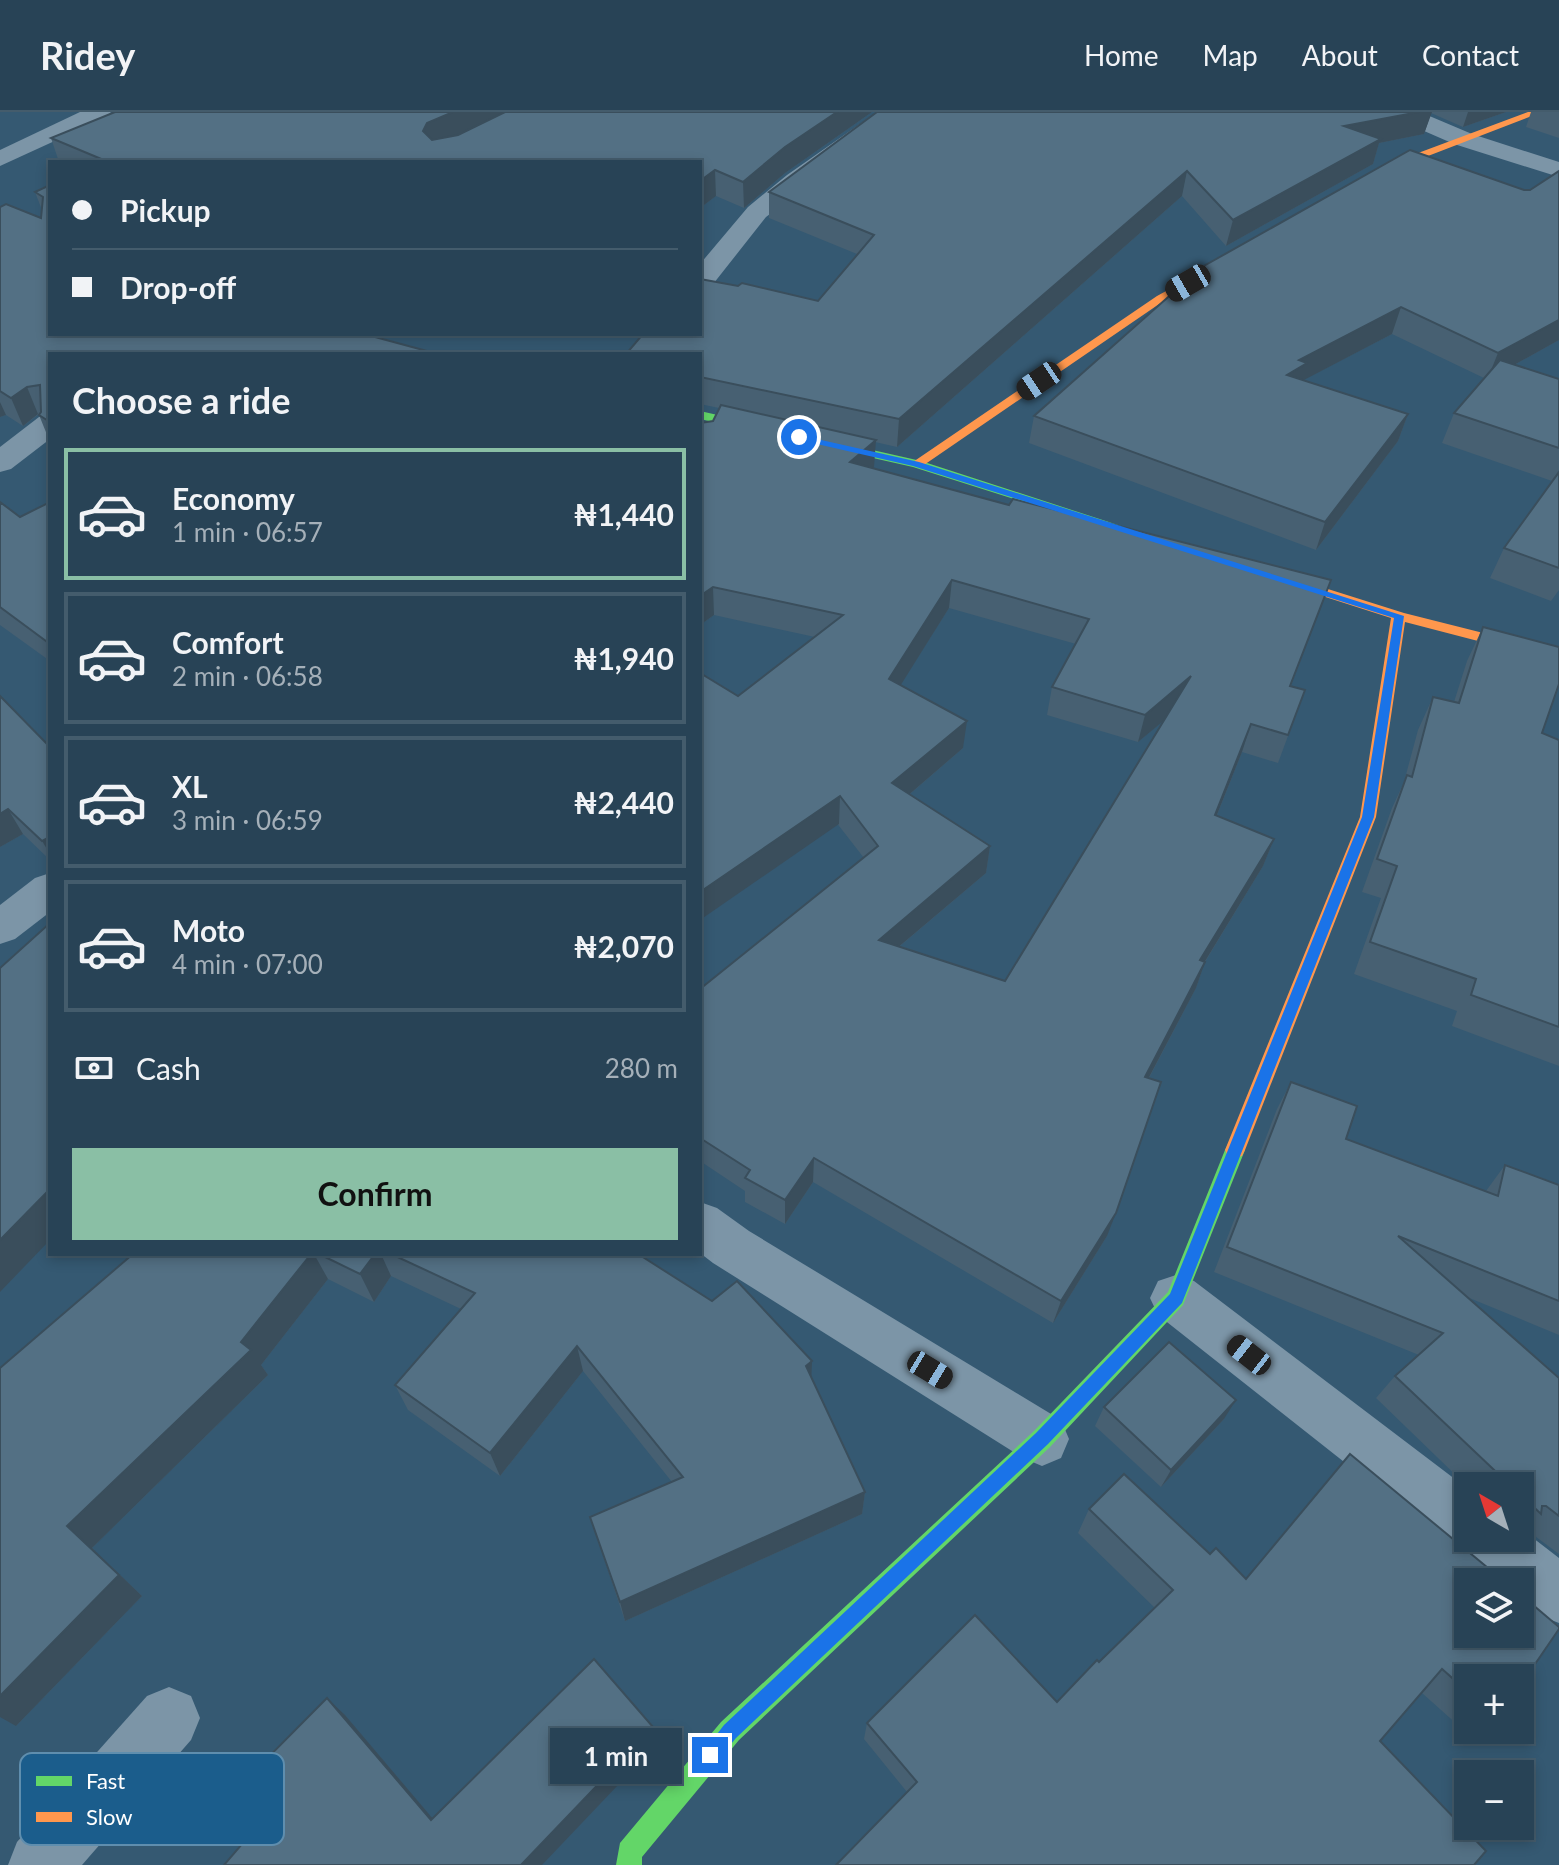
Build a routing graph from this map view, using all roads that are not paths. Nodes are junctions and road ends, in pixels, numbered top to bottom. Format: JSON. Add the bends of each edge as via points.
{"nodes":[{"id":1,"x":99,"y":112,"type":"edge"},
{"id":2,"x":892,"y":112,"type":"edge"},
{"id":3,"x":1400,"y":112,"type":"edge"},
{"id":4,"x":1537,"y":112,"type":"edge"},
{"id":5,"x":1463,"y":139,"type":"junction"},
{"id":6,"x":0,"y":159,"type":"edge"},
{"id":7,"x":1559,"y":170,"type":"edge"},
{"id":8,"x":1345,"y":194,"type":"edge"},
{"id":9,"x":1240,"y":253,"type":"edge"},
{"id":10,"x":702,"y":280,"type":"edge"},
{"id":11,"x":704,"y":424,"type":"edge"},
{"id":12,"x":48,"y":426,"type":"edge"},
{"id":13,"x":0,"y":462,"type":"edge"},
{"id":14,"x":916,"y":464,"type":"junction"},
{"id":15,"x":1169,"y":543,"type":"edge"},
{"id":16,"x":1257,"y":571,"type":"edge"},
{"id":17,"x":1399,"y":616,"type":"junction"},
{"id":18,"x":1559,"y":657,"type":"edge"},
{"id":19,"x":48,"y":891,"type":"edge"},
{"id":20,"x":0,"y":928,"type":"edge"},
{"id":21,"x":702,"y":1225,"type":"edge"},
{"id":22,"x":1176,"y":1298,"type":"junction"},
{"id":23,"x":1042,"y":1439,"type":"junction"},
{"id":24,"x":1454,"y":1513,"type":"edge"},
{"id":25,"x":1505,"y":1552,"type":"edge"},
{"id":26,"x":1559,"y":1594,"type":"edge"},
{"id":27,"x":169,"y":1718,"type":"dead end"},
{"id":28,"x":138,"y":1753,"type":"edge"},
{"id":29,"x":58,"y":1845,"type":"edge"},
{"id":30,"x":40,"y":1865,"type":"edge"},
{"id":31,"x":629,"y":1865,"type":"edge"}],
"edges":[{"from":1,"to":6,"type":"street"},
{"from":2,"to":10,"type":"street","via":[[757,212]]},
{"from":3,"to":5,"type":"street"},
{"from":4,"to":5,"type":"street"},
{"from":5,"to":7,"type":"street"},
{"from":5,"to":8,"type":"street","via":[[1398,164]]},
{"from":9,"to":14,"type":"street","via":[[1161,298]]},
{"from":11,"to":14,"type":"street"},
{"from":12,"to":13,"type":"street"},
{"from":14,"to":15,"type":"street"},
{"from":16,"to":17,"type":"street"},
{"from":17,"to":18,"type":"street"},
{"from":17,"to":22,"type":"street","via":[[1368,817]]},
{"from":19,"to":20,"type":"street"},
{"from":21,"to":23,"type":"street"},
{"from":22,"to":23,"type":"street"},
{"from":22,"to":24,"type":"street"},
{"from":23,"to":31,"type":"street","via":[[730,1731],[629,1852]]},
{"from":25,"to":26,"type":"street"},
{"from":27,"to":28,"type":"street"},
{"from":29,"to":30,"type":"street"}]}
